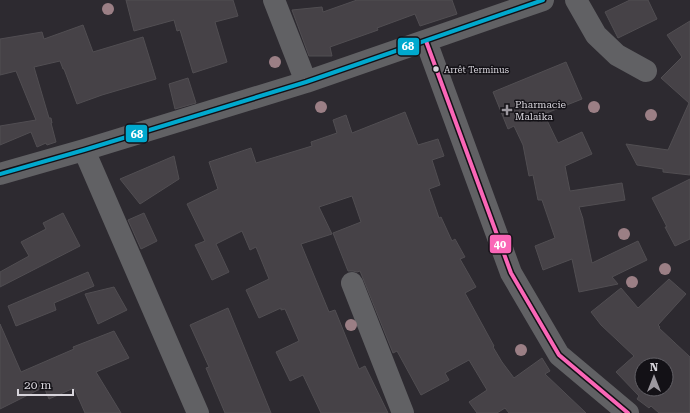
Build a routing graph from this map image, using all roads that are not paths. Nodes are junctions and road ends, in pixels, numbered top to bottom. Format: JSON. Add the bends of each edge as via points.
{"nodes":[{"id":1,"x":274,"y":0,"type":"edge"},
{"id":2,"x":543,"y":0,"type":"edge"},
{"id":3,"x":576,"y":0,"type":"edge"},
{"id":4,"x":426,"y":41,"type":"junction"},
{"id":5,"x":646,"y":71,"type":"dead end"},
{"id":6,"x":306,"y":82,"type":"junction"},
{"id":7,"x":84,"y":150,"type":"junction"},
{"id":8,"x":0,"y":174,"type":"edge"},
{"id":9,"x":352,"y":282,"type":"dead end"},
{"id":10,"x":198,"y":413,"type":"edge"},
{"id":11,"x":403,"y":413,"type":"edge"},
{"id":12,"x":628,"y":413,"type":"edge"}],
"edges":[{"from":1,"to":6,"type":"street"},
{"from":2,"to":4,"type":"street"},
{"from":3,"to":5,"type":"street","via":[[596,34],[617,55]]},
{"from":4,"to":6,"type":"street"},
{"from":4,"to":12,"type":"street","via":[[511,273],[559,355]]},
{"from":6,"to":7,"type":"street"},
{"from":7,"to":8,"type":"street"},
{"from":7,"to":10,"type":"street"},
{"from":9,"to":11,"type":"street"}]}
